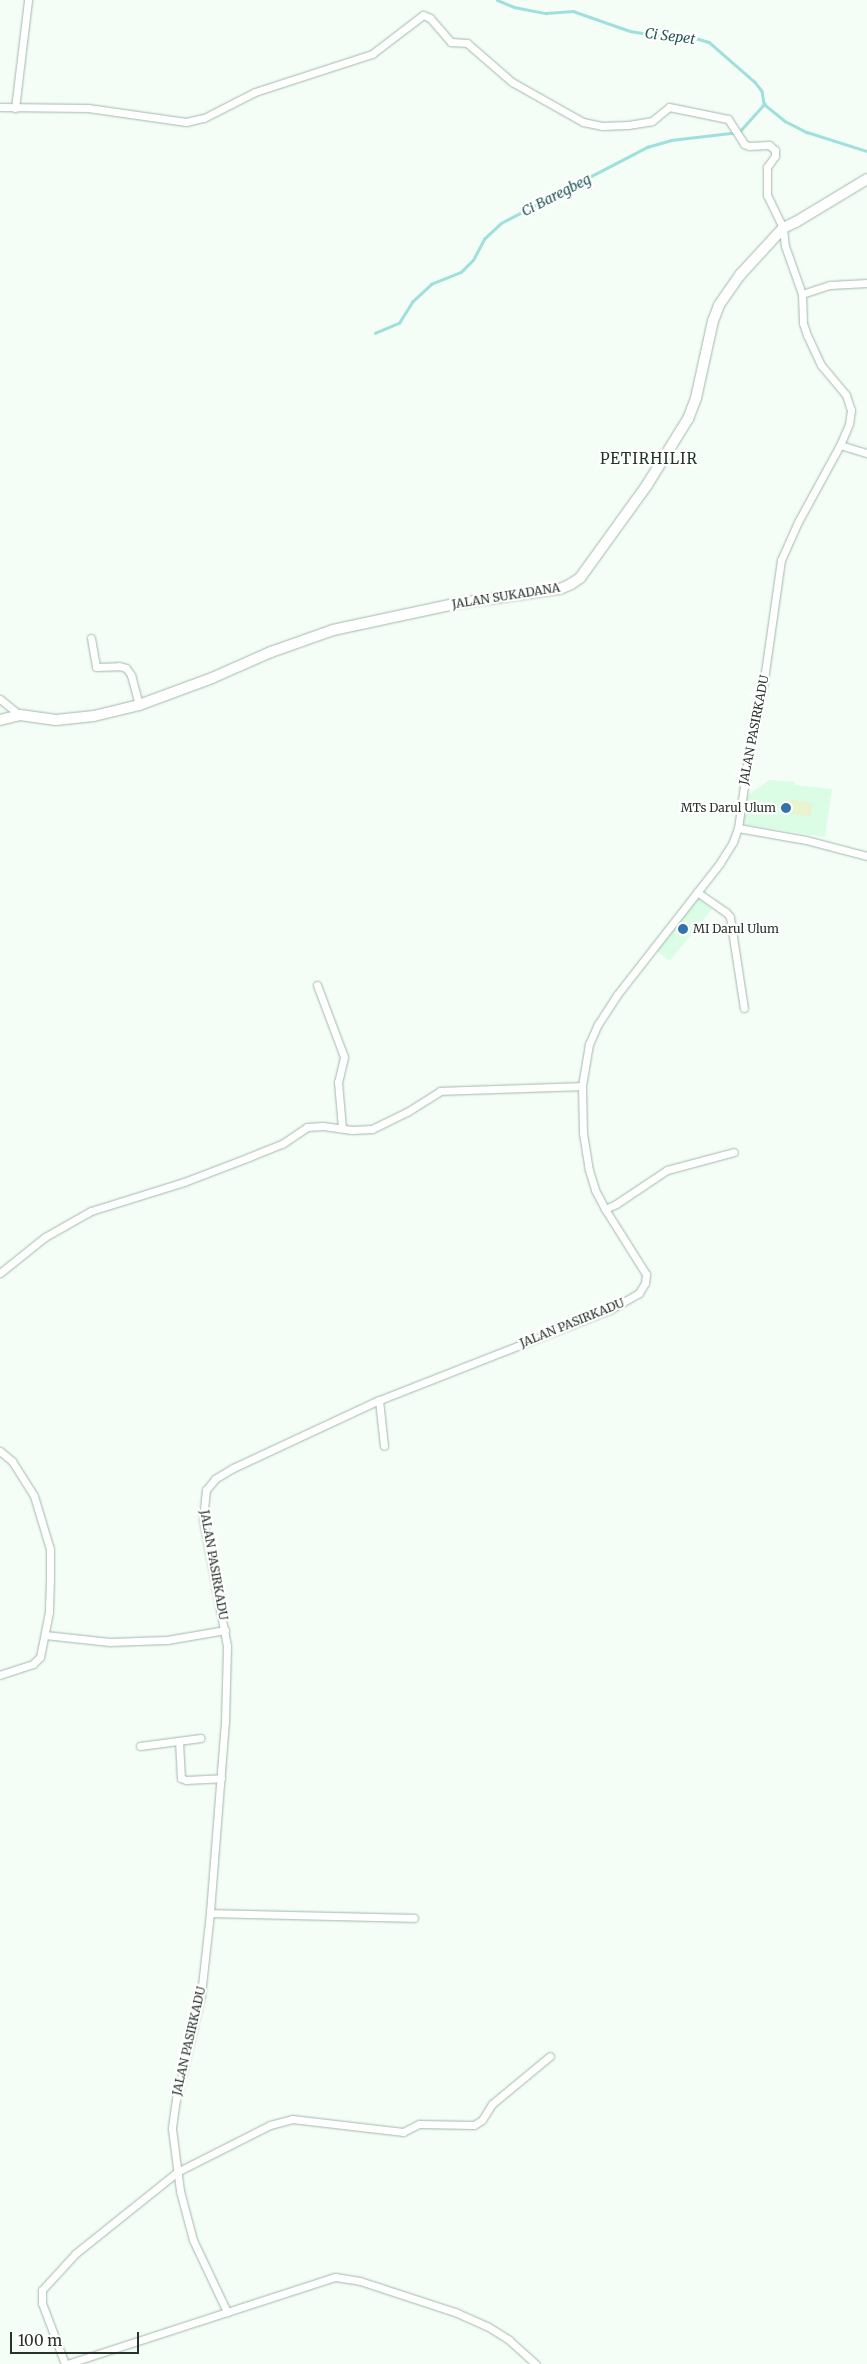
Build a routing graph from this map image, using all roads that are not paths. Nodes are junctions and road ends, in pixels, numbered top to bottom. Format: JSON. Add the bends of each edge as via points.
{"nodes":[{"id":1,"x":28,"y":0,"type":"edge"},
{"id":2,"x":0,"y":107,"type":"edge"},
{"id":3,"x":15,"y":108,"type":"junction"},
{"id":4,"x":867,"y":180,"type":"edge"},
{"id":5,"x":783,"y":228,"type":"junction"},
{"id":6,"x":867,"y":283,"type":"edge"},
{"id":7,"x":802,"y":294,"type":"junction"},
{"id":8,"x":840,"y":445,"type":"junction"},
{"id":9,"x":867,"y":453,"type":"edge"},
{"id":10,"x":92,"y":638,"type":"dead end"},
{"id":11,"x":0,"y":699,"type":"edge"},
{"id":12,"x":139,"y":705,"type":"junction"},
{"id":13,"x":20,"y":716,"type":"junction"},
{"id":14,"x":0,"y":720,"type":"edge"},
{"id":15,"x":738,"y":828,"type":"junction"},
{"id":16,"x":867,"y":856,"type":"edge"},
{"id":17,"x":697,"y":892,"type":"junction"},
{"id":18,"x":317,"y":985,"type":"dead end"},
{"id":19,"x":744,"y":1008,"type":"dead end"},
{"id":20,"x":582,"y":1086,"type":"junction"},
{"id":21,"x":342,"y":1128,"type":"junction"},
{"id":22,"x":734,"y":1152,"type":"dead end"},
{"id":23,"x":605,"y":1209,"type":"junction"},
{"id":24,"x":0,"y":1273,"type":"edge"},
{"id":25,"x":379,"y":1400,"type":"junction"},
{"id":26,"x":384,"y":1446,"type":"dead end"},
{"id":27,"x":0,"y":1451,"type":"edge"},
{"id":28,"x":225,"y":1630,"type":"junction"},
{"id":29,"x":45,"y":1635,"type":"junction"},
{"id":30,"x":0,"y":1675,"type":"edge"},
{"id":31,"x":200,"y":1738,"type":"dead end"},
{"id":32,"x":179,"y":1741,"type":"junction"},
{"id":33,"x":140,"y":1746,"type":"dead end"},
{"id":34,"x":221,"y":1778,"type":"junction"},
{"id":35,"x":210,"y":1913,"type":"junction"},
{"id":36,"x":414,"y":1918,"type":"dead end"},
{"id":37,"x":550,"y":2056,"type":"dead end"},
{"id":38,"x":177,"y":2172,"type":"junction"},
{"id":39,"x":227,"y":2312,"type":"junction"},
{"id":40,"x":66,"y":2364,"type":"edge"},
{"id":41,"x":536,"y":2364,"type":"edge"}],
"edges":[{"from":1,"to":3,"type":"street"},
{"from":2,"to":3,"type":"street"},
{"from":3,"to":5,"type":"street","name":"JALAN PASIRKADU","via":[[88,108],[186,122],[204,118],[255,92],[372,54],[423,15],[430,18],[451,42],[467,43],[512,82],[583,122],[602,126],[652,121],[669,107],[728,119],[746,146],[769,145],[775,150],[767,167],[767,195]]},
{"from":4,"to":5,"type":"main road","name":"JALAN SUKADANA"},
{"from":5,"to":7,"type":"street","name":"JALAN PASIRKADU","via":[[785,246]]},
{"from":5,"to":12,"type":"main road","name":"JALAN SUKADANA","via":[[740,275],[719,305],[688,419],[647,485],[580,578],[560,589],[454,604],[333,630]]},
{"from":6,"to":7,"type":"street","via":[[830,285]]},
{"from":7,"to":8,"type":"street","name":"JALAN PASIRKADU","via":[[803,323],[807,335],[821,365],[846,396],[851,410]]},
{"from":8,"to":9,"type":"street"},
{"from":8,"to":15,"type":"street","name":"JALAN PASIRKADU","via":[[781,560]]},
{"from":10,"to":12,"type":"street","via":[[96,667],[126,668]]},
{"from":11,"to":13,"type":"street"},
{"from":12,"to":13,"type":"main road","name":"JALAN SUKADANA","via":[[66,719]]},
{"from":13,"to":14,"type":"main road","name":"JALAN SUKADANA"},
{"from":15,"to":16,"type":"street","via":[[806,840]]},
{"from":15,"to":17,"type":"street","name":"JALAN PASIRKADU","via":[[726,856]]},
{"from":17,"to":19,"type":"street","via":[[730,917]]},
{"from":17,"to":20,"type":"street","name":"JALAN PASIRKADU","via":[[598,1024],[589,1044]]},
{"from":18,"to":21,"type":"street","via":[[344,1056],[338,1082]]},
{"from":20,"to":21,"type":"street","via":[[440,1091],[372,1129]]},
{"from":20,"to":23,"type":"street","name":"JALAN PASIRKADU","via":[[583,1133],[589,1170]]},
{"from":21,"to":24,"type":"street","via":[[307,1127],[282,1144],[249,1157],[92,1211],[45,1237]]},
{"from":22,"to":23,"type":"street","via":[[667,1170]]},
{"from":23,"to":25,"type":"street","name":"JALAN PASIRKADU","via":[[646,1274],[639,1293],[609,1310]]},
{"from":25,"to":26,"type":"street"},
{"from":25,"to":28,"type":"street","name":"JALAN PASIRKADU","via":[[233,1468],[206,1490],[204,1519]]},
{"from":27,"to":29,"type":"street","via":[[12,1461],[34,1496],[50,1549],[49,1612]]},
{"from":28,"to":29,"type":"street","via":[[167,1640],[110,1642]]},
{"from":28,"to":34,"type":"street","name":"JALAN PASIRKADU"},
{"from":29,"to":30,"type":"street","via":[[40,1657],[33,1664]]},
{"from":31,"to":32,"type":"street"},
{"from":32,"to":33,"type":"street"},
{"from":32,"to":34,"type":"street","via":[[181,1778]]},
{"from":34,"to":35,"type":"street","name":"JALAN PASIRKADU"},
{"from":35,"to":36,"type":"street"},
{"from":35,"to":38,"type":"street","name":"JALAN PASIRKADU","via":[[201,1996],[172,2129]]},
{"from":37,"to":38,"type":"street","via":[[492,2104],[482,2120],[474,2125],[419,2124],[403,2132],[292,2119],[270,2125]]},
{"from":38,"to":39,"type":"street","name":"JALAN PASIRKADU","via":[[192,2240]]},
{"from":38,"to":40,"type":"street","via":[[76,2253],[42,2290],[42,2303]]},
{"from":39,"to":40,"type":"street"},
{"from":39,"to":41,"type":"street","via":[[321,2281],[346,2278],[455,2312],[487,2326]]}]}
